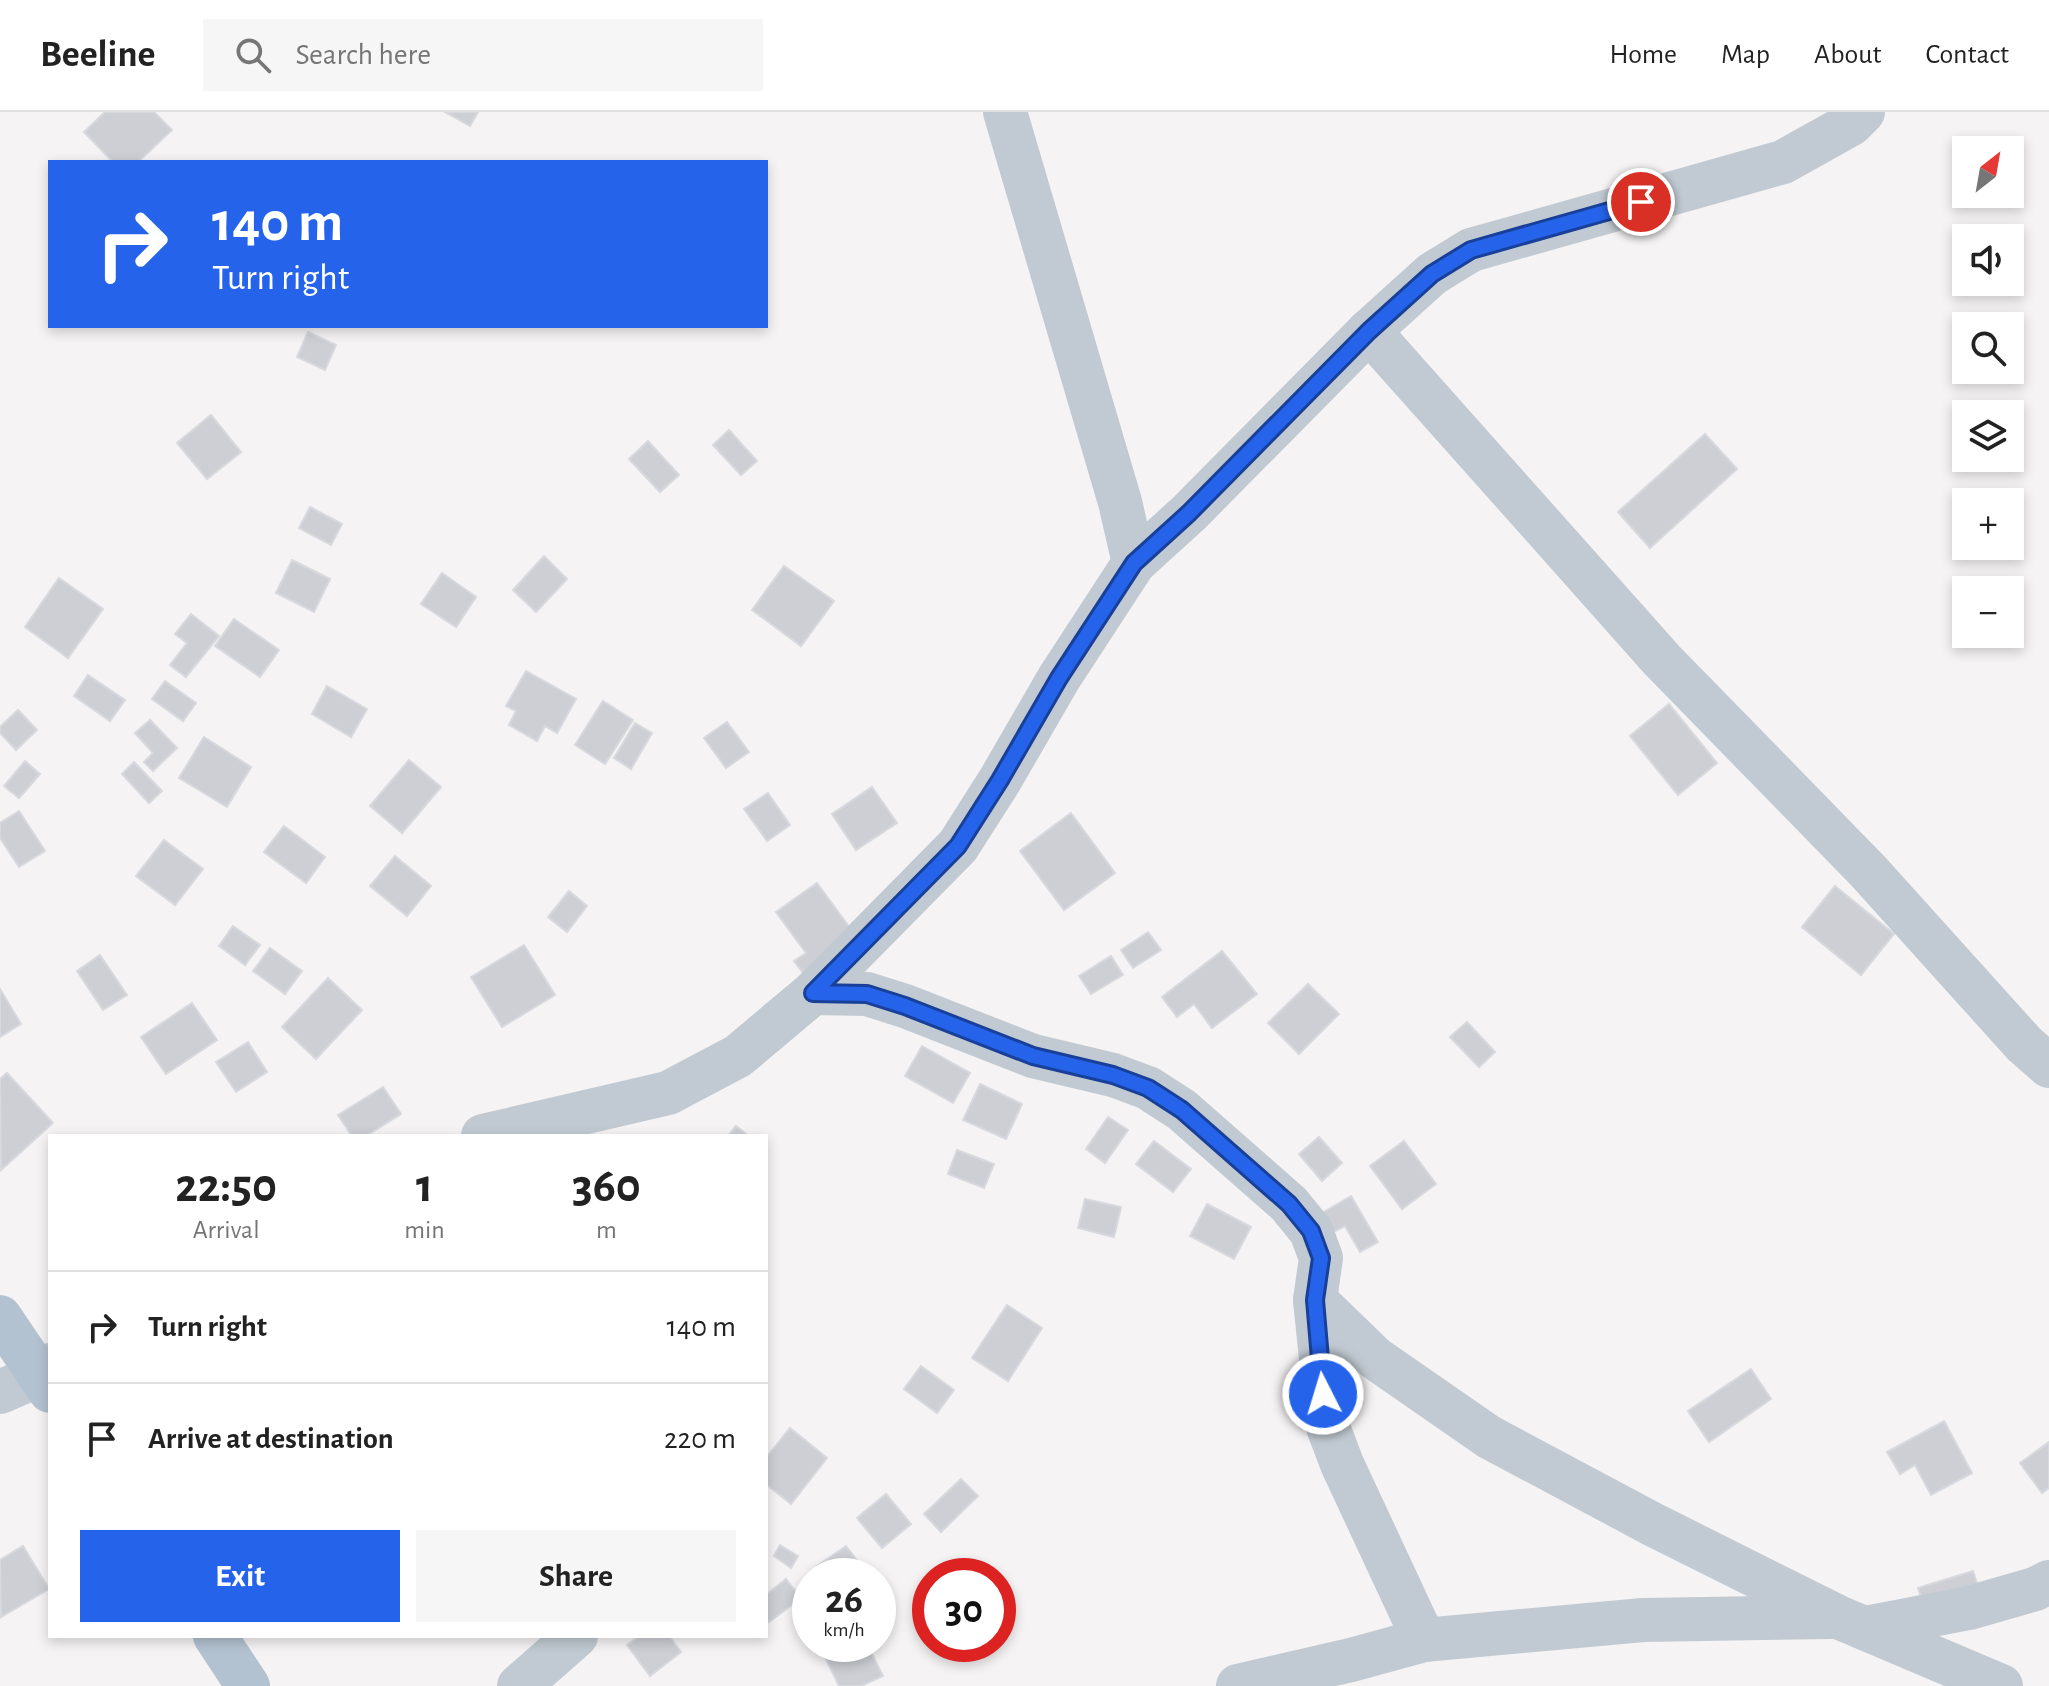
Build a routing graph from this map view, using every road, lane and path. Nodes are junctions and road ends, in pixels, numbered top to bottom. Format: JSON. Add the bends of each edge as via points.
{"nodes":[{"id":1,"x":1005,"y":112,"type":"edge"},
{"id":2,"x":1863,"y":112,"type":"edge"},
{"id":3,"x":1369,"y":331,"type":"junction"},
{"id":4,"x":1120,"y":502,"type":"junction"},
{"id":5,"x":1189,"y":513,"type":"junction"},
{"id":6,"x":1134,"y":563,"type":"junction"},
{"id":7,"x":813,"y":993,"type":"junction"},
{"id":8,"x":2049,"y":1066,"type":"edge"},
{"id":9,"x":492,"y":1134,"type":"edge"},
{"id":10,"x":1315,"y":1300,"type":"junction"},
{"id":11,"x":0,"y":1317,"type":"edge"},
{"id":12,"x":46,"y":1377,"type":"edge"},
{"id":13,"x":0,"y":1392,"type":"edge"},
{"id":14,"x":2049,"y":1582,"type":"edge"},
{"id":15,"x":1851,"y":1622,"type":"junction"},
{"id":16,"x":216,"y":1638,"type":"edge"},
{"id":17,"x":574,"y":1638,"type":"edge"},
{"id":18,"x":1424,"y":1640,"type":"junction"},
{"id":19,"x":1362,"y":1673,"type":"edge"},
{"id":20,"x":248,"y":1686,"type":"edge"},
{"id":21,"x":519,"y":1686,"type":"edge"},
{"id":22,"x":1238,"y":1686,"type":"edge"},
{"id":23,"x":2001,"y":1686,"type":"edge"}],
"edges":[{"from":1,"to":4,"type":"street"},
{"from":2,"to":3,"type":"street","via":[[1783,162],[1471,250],[1432,274]]},
{"from":3,"to":5,"type":"street"},
{"from":3,"to":8,"type":"street","via":[[1662,660]]},
{"from":4,"to":5,"type":"street"},
{"from":4,"to":6,"type":"street"},
{"from":5,"to":6,"type":"street"},
{"from":6,"to":7,"type":"street","via":[[958,846]]},
{"from":7,"to":9,"type":"street","via":[[738,1056],[668,1093]]},
{"from":7,"to":10,"type":"street","via":[[867,994],[1033,1056],[1148,1088],[1206,1131],[1289,1204],[1311,1231],[1321,1258]]},
{"from":10,"to":15,"type":"street","via":[[1375,1358],[1489,1437]]},
{"from":10,"to":18,"type":"street","via":[[1328,1427]]},
{"from":11,"to":12,"type":"main road"},
{"from":12,"to":13,"type":"street"},
{"from":14,"to":15,"type":"street","via":[[1969,1608]]},
{"from":15,"to":18,"type":"street","via":[[1643,1620]]},
{"from":15,"to":23,"type":"street"},
{"from":16,"to":20,"type":"main road"},
{"from":17,"to":21,"type":"street"},
{"from":18,"to":19,"type":"street"},
{"from":19,"to":22,"type":"street"}]}
